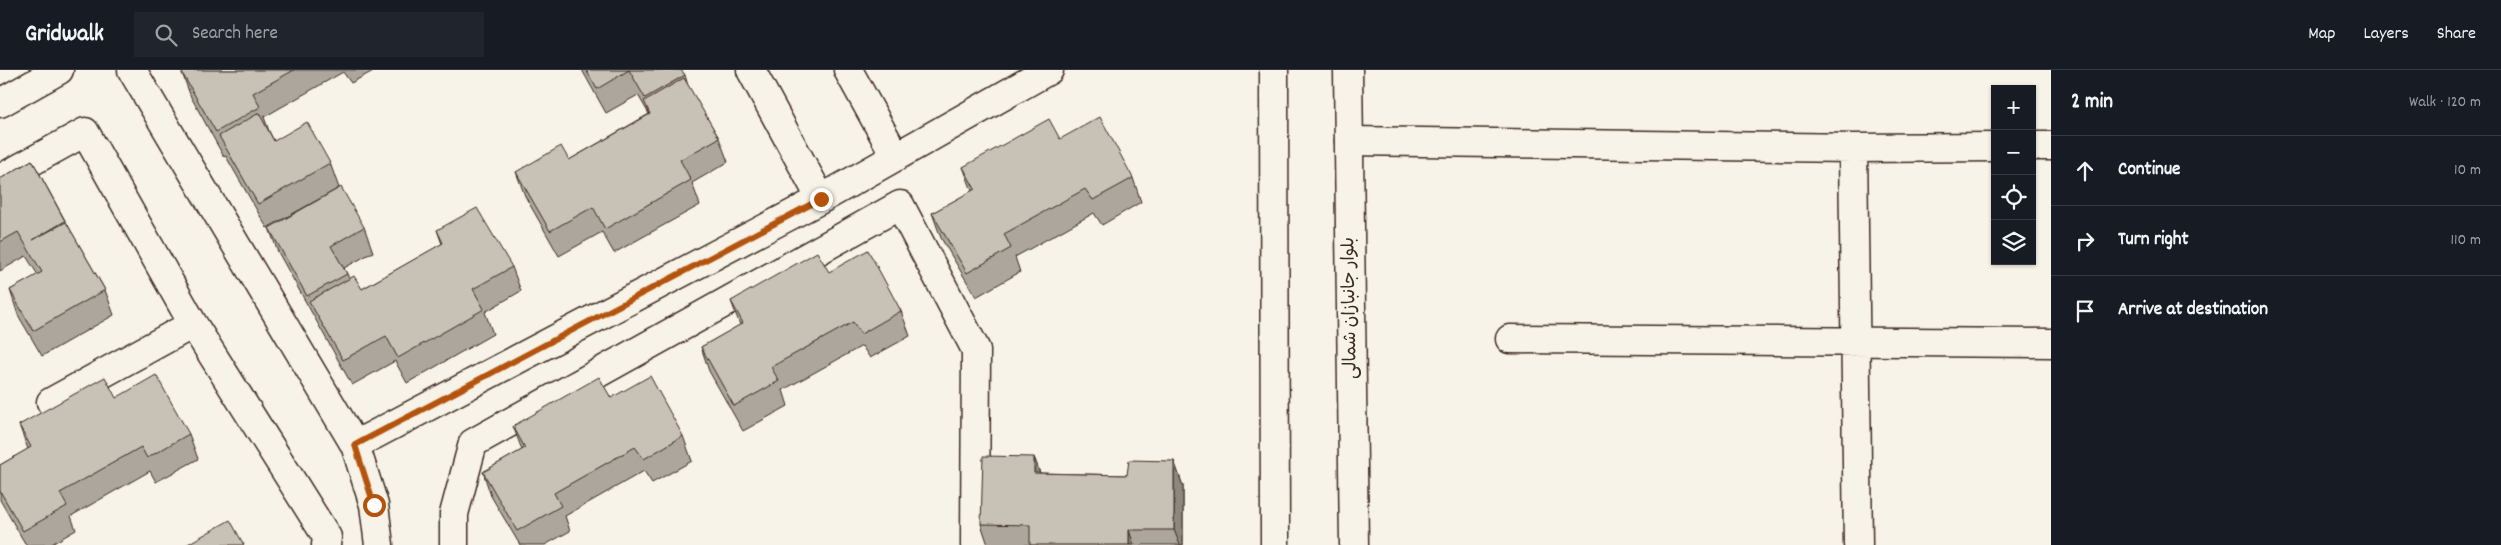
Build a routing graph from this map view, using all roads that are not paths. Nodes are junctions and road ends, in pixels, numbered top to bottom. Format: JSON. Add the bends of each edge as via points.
{"nodes":[{"id":1,"x":59,"y":70,"type":"edge"},
{"id":2,"x":132,"y":70,"type":"edge"},
{"id":3,"x":751,"y":70,"type":"edge"},
{"id":4,"x":848,"y":70,"type":"edge"},
{"id":5,"x":1049,"y":70,"type":"edge"},
{"id":6,"x":1274,"y":70,"type":"edge"},
{"id":7,"x":1348,"y":70,"type":"edge"},
{"id":8,"x":0,"y":103,"type":"edge"},
{"id":9,"x":1349,"y":141,"type":"junction"},
{"id":10,"x":2036,"y":146,"type":"edge"},
{"id":11,"x":2051,"y":146,"type":"edge"},
{"id":12,"x":1991,"y":147,"type":"edge"},
{"id":13,"x":1853,"y":148,"type":"junction"},
{"id":14,"x":896,"y":157,"type":"junction"},
{"id":15,"x":0,"y":179,"type":"edge"},
{"id":16,"x":821,"y":199,"type":"junction"},
{"id":17,"x":193,"y":324,"type":"junction"},
{"id":18,"x":1510,"y":339,"type":"dead end"},
{"id":19,"x":1855,"y":340,"type":"junction"},
{"id":20,"x":2051,"y":343,"type":"edge"},
{"id":21,"x":52,"y":402,"type":"dead end"},
{"id":22,"x":355,"y":445,"type":"junction"},
{"id":23,"x":326,"y":545,"type":"edge"},
{"id":24,"x":378,"y":545,"type":"edge"},
{"id":25,"x":454,"y":545,"type":"edge"},
{"id":26,"x":975,"y":545,"type":"edge"},
{"id":27,"x":1275,"y":545,"type":"edge"},
{"id":28,"x":1354,"y":545,"type":"edge"},
{"id":29,"x":1858,"y":545,"type":"edge"}],
"edges":[{"from":1,"to":8,"type":"street"},
{"from":2,"to":22,"type":"street"},
{"from":3,"to":16,"type":"street"},
{"from":4,"to":14,"type":"street"},
{"from":5,"to":14,"type":"street"},
{"from":6,"to":27,"type":"street"},
{"from":7,"to":9,"type":"street","name":"بلوار جانبازان شمالی"},
{"from":9,"to":13,"type":"street"},
{"from":9,"to":28,"type":"street","name":"بلوار جانبازان شمالی"},
{"from":10,"to":11,"type":"street"},
{"from":12,"to":13,"type":"street"},
{"from":13,"to":19,"type":"street"},
{"from":14,"to":16,"type":"street"},
{"from":15,"to":17,"type":"street","via":[[85,132]]},
{"from":16,"to":22,"type":"street"},
{"from":17,"to":21,"type":"street"},
{"from":17,"to":23,"type":"street","via":[[327,537]]},
{"from":18,"to":19,"type":"street"},
{"from":19,"to":20,"type":"street"},
{"from":19,"to":29,"type":"street"},
{"from":22,"to":24,"type":"street","via":[[374,505]]},
{"from":25,"to":26,"type":"street","via":[[454,514],[473,443],[900,205],[976,350]]}]}
